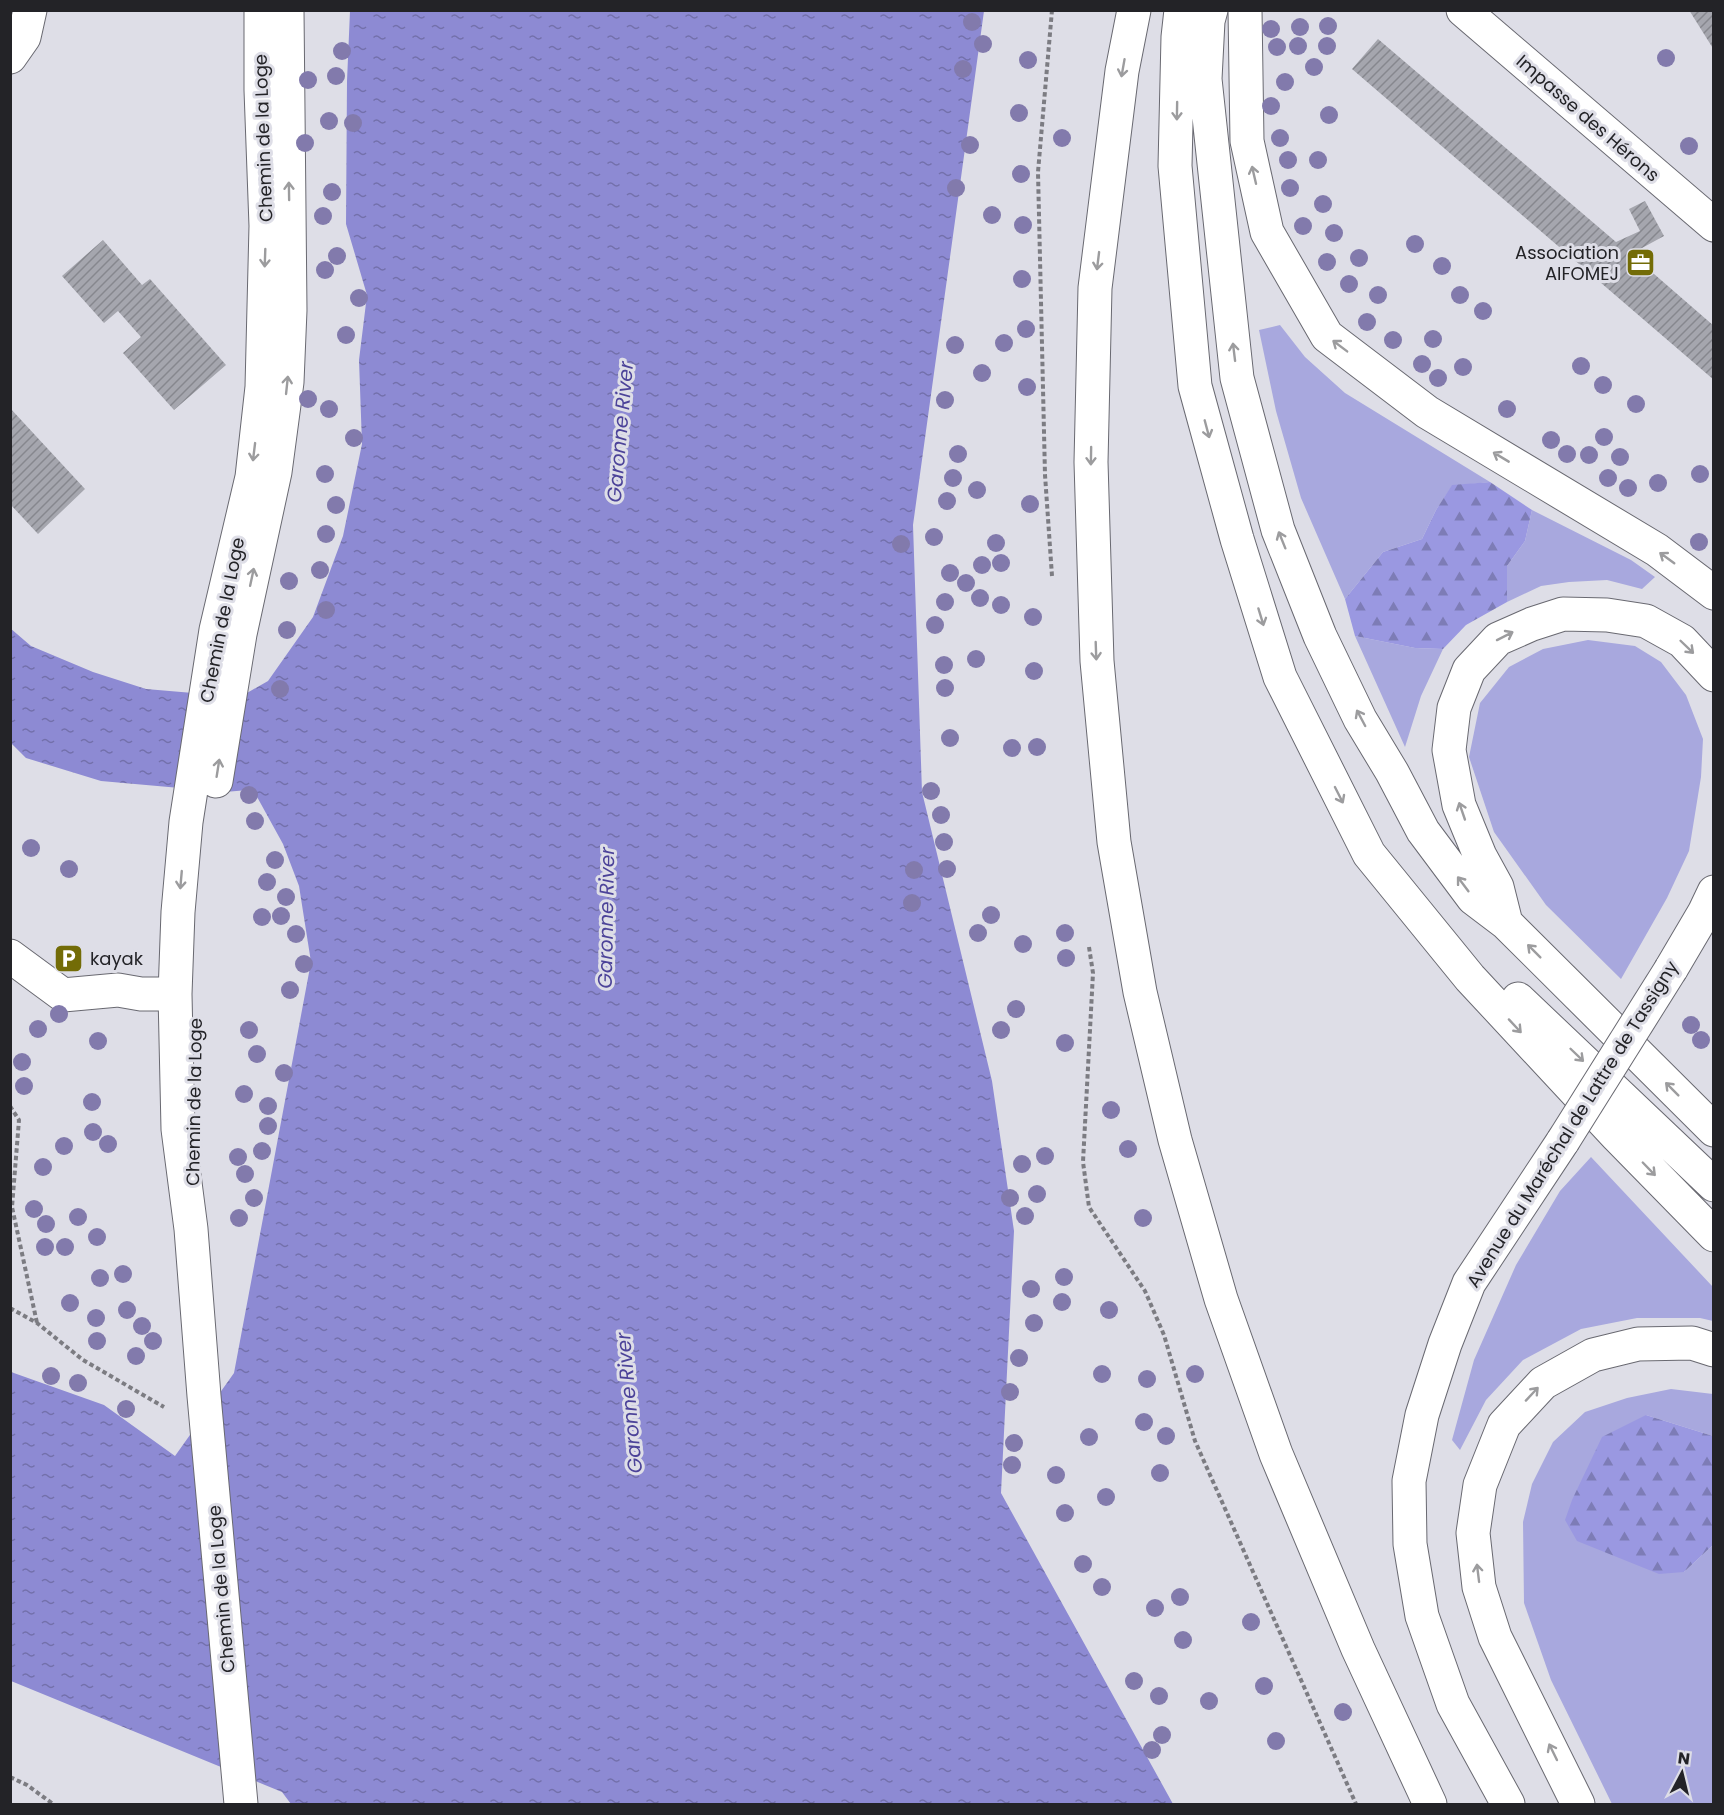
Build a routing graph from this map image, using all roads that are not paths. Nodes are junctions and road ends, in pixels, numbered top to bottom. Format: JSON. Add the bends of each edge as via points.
{"nodes":[{"id":1,"x":30,"y":10,"type":"edge"},
{"id":2,"x":261,"y":10,"type":"edge"},
{"id":3,"x":287,"y":10,"type":"edge"},
{"id":4,"x":1134,"y":10,"type":"edge"},
{"id":5,"x":1181,"y":10,"type":"edge"},
{"id":6,"x":1211,"y":10,"type":"edge"},
{"id":7,"x":1245,"y":10,"type":"edge"},
{"id":8,"x":1463,"y":10,"type":"edge"},
{"id":9,"x":10,"y":57,"type":"edge"},
{"id":10,"x":1713,"y":225,"type":"edge"},
{"id":11,"x":1713,"y":593,"type":"edge"},
{"id":12,"x":228,"y":632,"type":"junction"},
{"id":13,"x":1713,"y":675,"type":"edge"},
{"id":14,"x":197,"y":824,"type":"junction"},
{"id":15,"x":1369,"y":854,"type":"junction"},
{"id":16,"x":1713,"y":892,"type":"edge"},
{"id":17,"x":1506,"y":923,"type":"junction"},
{"id":18,"x":10,"y":956,"type":"edge"},
{"id":19,"x":175,"y":994,"type":"junction"},
{"id":20,"x":1713,"y":1130,"type":"edge"},
{"id":21,"x":1713,"y":1185,"type":"edge"},
{"id":22,"x":191,"y":1229,"type":"junction"},
{"id":23,"x":1713,"y":1235,"type":"edge"},
{"id":24,"x":1713,"y":1350,"type":"edge"},
{"id":25,"x":241,"y":1803,"type":"edge"},
{"id":26,"x":1430,"y":1804,"type":"edge"},
{"id":27,"x":1508,"y":1804,"type":"edge"},
{"id":28,"x":1578,"y":1804,"type":"edge"}],
"edges":[{"from":1,"to":9,"type":"main road","via":[[24,37]]},
{"from":2,"to":12,"type":"main road","name":"Chemin de la Loge","one_way":true,"via":[[266,226],[262,387]]},
{"from":12,"to":3,"type":"main road","name":"Chemin de la Loge","one_way":true,"via":[[275,472],[287,382]]},
{"from":4,"to":26,"type":"main road","one_way":true,"via":[[1122,71],[1094,300],[1091,462],[1096,661],[1114,842],[1140,992],[1175,1140],[1221,1299],[1276,1454],[1358,1648]]},
{"from":5,"to":15,"type":"main road","one_way":true,"via":[[1175,166],[1195,386],[1280,676]]},
{"from":17,"to":6,"type":"main road","one_way":true,"via":[[1473,898],[1423,831],[1360,719],[1320,636],[1278,530],[1237,378],[1205,79]]},
{"from":11,"to":7,"type":"main road","one_way":true,"via":[[1657,550],[1427,412],[1327,336],[1267,232],[1247,141]]},
{"from":8,"to":10,"type":"main road","name":"Impasse des Hérons"},
{"from":12,"to":14,"type":"main road","name":"Chemin de la Loge"},
{"from":17,"to":13,"type":"main road","one_way":true,"via":[[1497,887],[1459,805],[1449,750],[1455,708],[1469,670],[1498,639],[1563,614],[1585,614],[1646,621],[1682,641]]},
{"from":14,"to":19,"type":"main road","name":"Chemin de la Loge","one_way":true,"via":[[178,912]]},
{"from":14,"to":22,"type":"main road","name":"Chemin de la Loge","via":[[198,1077]]},
{"from":15,"to":21,"type":"main road","one_way":true},
{"from":15,"to":23,"type":"main road","one_way":true,"via":[[1470,978]]},
{"from":16,"to":27,"type":"main road","name":"Avenue du Maréchal de Lattre de Tassigny","bridge":true,"via":[[1671,969],[1469,1283],[1444,1344],[1422,1415],[1409,1481],[1410,1544],[1422,1616],[1453,1704]]},
{"from":20,"to":17,"type":"main road","one_way":true},
{"from":18,"to":19,"type":"main road","via":[[63,995],[118,990]]},
{"from":19,"to":22,"type":"main road","name":"Chemin de la Loge","via":[[178,1129]]},
{"from":22,"to":25,"type":"main road","name":"Chemin de la Loge"},
{"from":28,"to":24,"type":"main road","one_way":true,"via":[[1495,1637],[1479,1587],[1473,1533],[1480,1485],[1504,1425],[1543,1383],[1593,1355],[1638,1344],[1692,1343]]}]}
